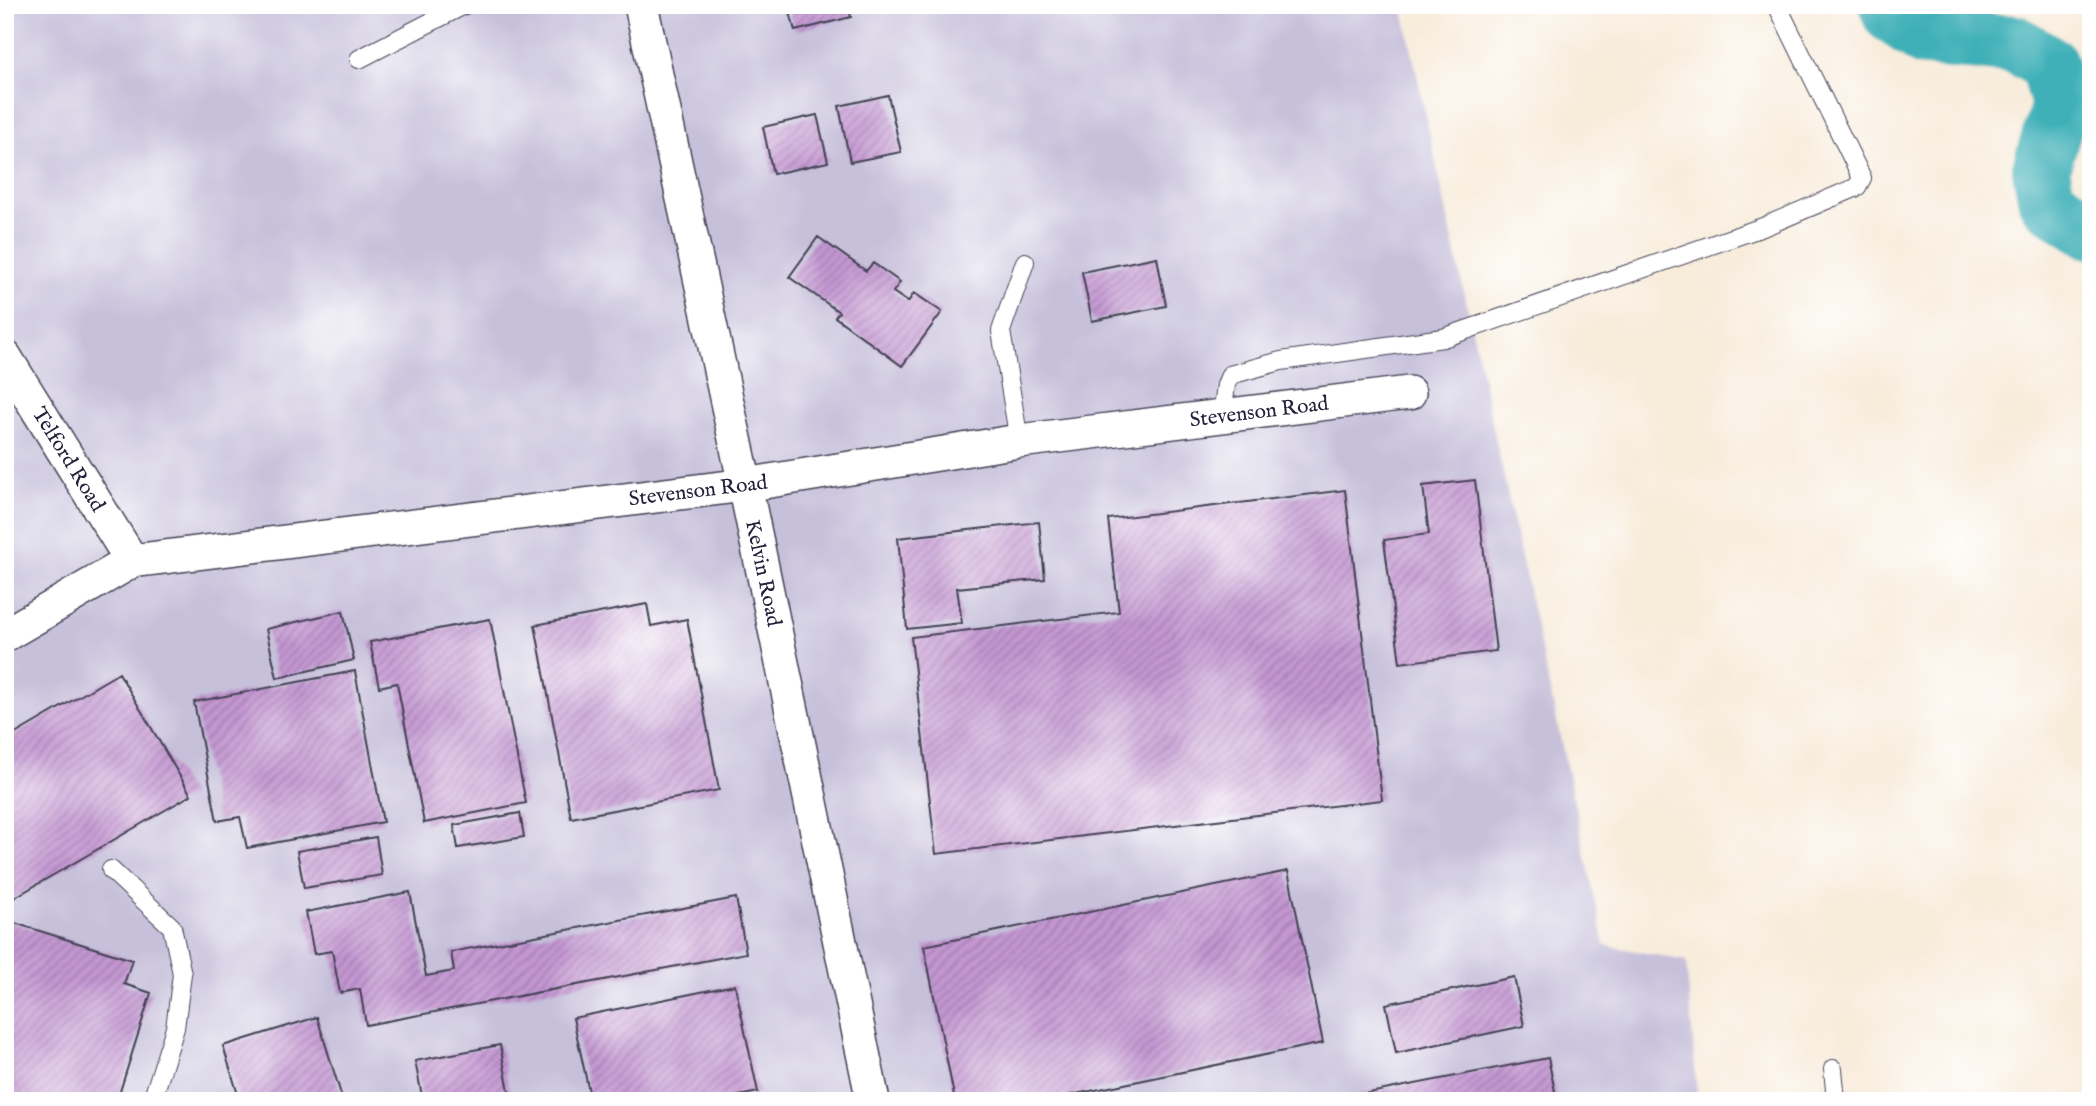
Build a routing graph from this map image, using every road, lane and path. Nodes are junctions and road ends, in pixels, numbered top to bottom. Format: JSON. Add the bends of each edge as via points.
{"nodes":[{"id":1,"x":464,"y":5,"type":"edge"},
{"id":2,"x":641,"y":5,"type":"edge"},
{"id":3,"x":1777,"y":5,"type":"edge"},
{"id":4,"x":359,"y":59,"type":"dead end"},
{"id":5,"x":1026,"y":262,"type":"dead end"},
{"id":6,"x":5,"y":357,"type":"edge"},
{"id":7,"x":1409,"y":393,"type":"dead end"},
{"id":8,"x":1222,"y":416,"type":"junction"},
{"id":9,"x":1019,"y":440,"type":"junction"},
{"id":10,"x":745,"y":485,"type":"junction"},
{"id":11,"x":132,"y":561,"type":"junction"},
{"id":12,"x":5,"y":635,"type":"edge"},
{"id":13,"x":111,"y":870,"type":"dead end"},
{"id":14,"x":1833,"y":1069,"type":"dead end"},
{"id":15,"x":152,"y":1101,"type":"edge"},
{"id":16,"x":873,"y":1101,"type":"edge"},
{"id":17,"x":1836,"y":1101,"type":"edge"}],
"edges":[{"from":1,"to":4,"type":"lane"},
{"from":2,"to":10,"type":"street","name":"Kelvin Road"},
{"from":3,"to":8,"type":"lane","via":[[1863,178],[1857,187],[1763,227],[1443,338],[1281,360],[1230,375]]},
{"from":5,"to":9,"type":"lane","via":[[1001,331]]},
{"from":6,"to":11,"type":"street","name":"Telford Road"},
{"from":7,"to":8,"type":"street","name":"Stevenson Road"},
{"from":8,"to":9,"type":"street","name":"Stevenson Road"},
{"from":9,"to":10,"type":"street","name":"Stevenson Road"},
{"from":10,"to":11,"type":"street","name":"Stevenson Road"},
{"from":10,"to":16,"type":"street","name":"Kelvin Road"},
{"from":11,"to":12,"type":"street","name":"Stevenson Road"},
{"from":13,"to":15,"type":"lane","via":[[172,927],[182,974],[175,1028]]},
{"from":14,"to":17,"type":"lane"}]}
